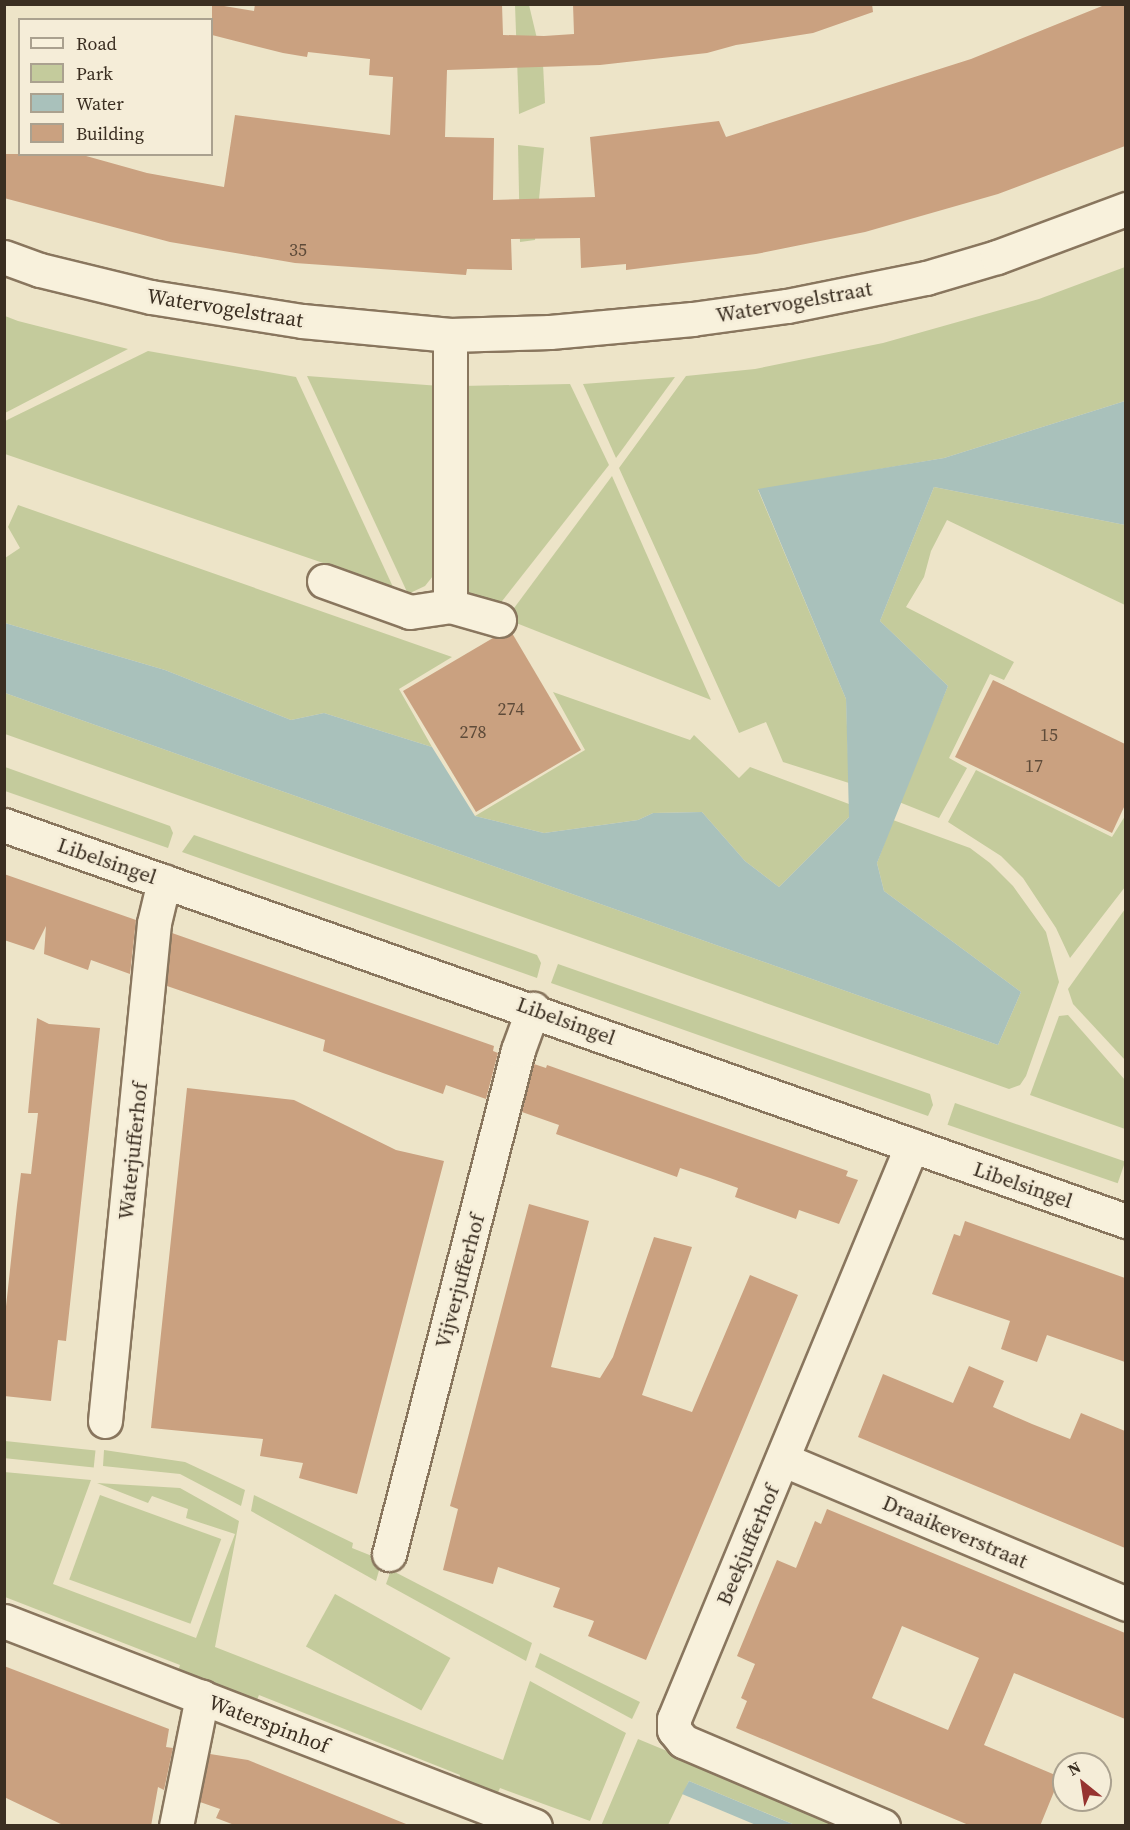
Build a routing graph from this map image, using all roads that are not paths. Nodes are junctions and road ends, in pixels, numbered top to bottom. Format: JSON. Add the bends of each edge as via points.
{"nodes":[{"id":1,"x":1125,"y":209,"type":"edge"},
{"id":2,"x":4,"y":257,"type":"edge"},
{"id":3,"x":450,"y":335,"type":"junction"},
{"id":4,"x":324,"y":581,"type":"dead end"},
{"id":5,"x":450,"y":606,"type":"junction"},
{"id":6,"x":499,"y":620,"type":"dead end"},
{"id":7,"x":4,"y":825,"type":"edge"},
{"id":8,"x":164,"y":881,"type":"junction"},
{"id":9,"x":533,"y":1009,"type":"junction"},
{"id":10,"x":912,"y":1145,"type":"junction"},
{"id":11,"x":1125,"y":1221,"type":"edge"},
{"id":12,"x":105,"y":1421,"type":"dead end"},
{"id":13,"x":784,"y":1460,"type":"junction"},
{"id":14,"x":389,"y":1554,"type":"dead end"},
{"id":15,"x":1125,"y":1604,"type":"edge"},
{"id":16,"x":4,"y":1621,"type":"edge"},
{"id":17,"x":202,"y":1697,"type":"junction"},
{"id":18,"x":176,"y":1826,"type":"edge"},
{"id":19,"x":535,"y":1826,"type":"edge"},
{"id":20,"x":883,"y":1826,"type":"edge"}],
"edges":[{"from":1,"to":3,"type":"street","name":"Watervogelstraat","via":[[997,257],[926,278],[787,306],[605,328]]},
{"from":2,"to":3,"type":"street","name":"Watervogelstraat","via":[[40,270],[151,297],[302,321]]},
{"from":3,"to":5,"type":"street"},
{"from":4,"to":5,"type":"street","via":[[410,612]]},
{"from":5,"to":6,"type":"street"},
{"from":7,"to":8,"type":"street","name":"Libelsingel"},
{"from":8,"to":9,"type":"street","name":"Libelsingel"},
{"from":8,"to":12,"type":"street","name":"Waterjufferhof","via":[[153,923]]},
{"from":9,"to":10,"type":"street","name":"Libelsingel"},
{"from":9,"to":14,"type":"street","name":"Vijverjufferhof","via":[[518,1050]]},
{"from":10,"to":11,"type":"street","name":"Libelsingel"},
{"from":10,"to":13,"type":"street","name":"Beekjufferhof"},
{"from":13,"to":15,"type":"street","name":"Draaikeverstraat"},
{"from":13,"to":20,"type":"street","name":"Beekjufferhof","via":[[674,1719],[674,1730],[683,1741]]},
{"from":16,"to":17,"type":"street","name":"Waterspinhof"},
{"from":17,"to":18,"type":"street"},
{"from":17,"to":19,"type":"street","name":"Waterspinhof"}]}
